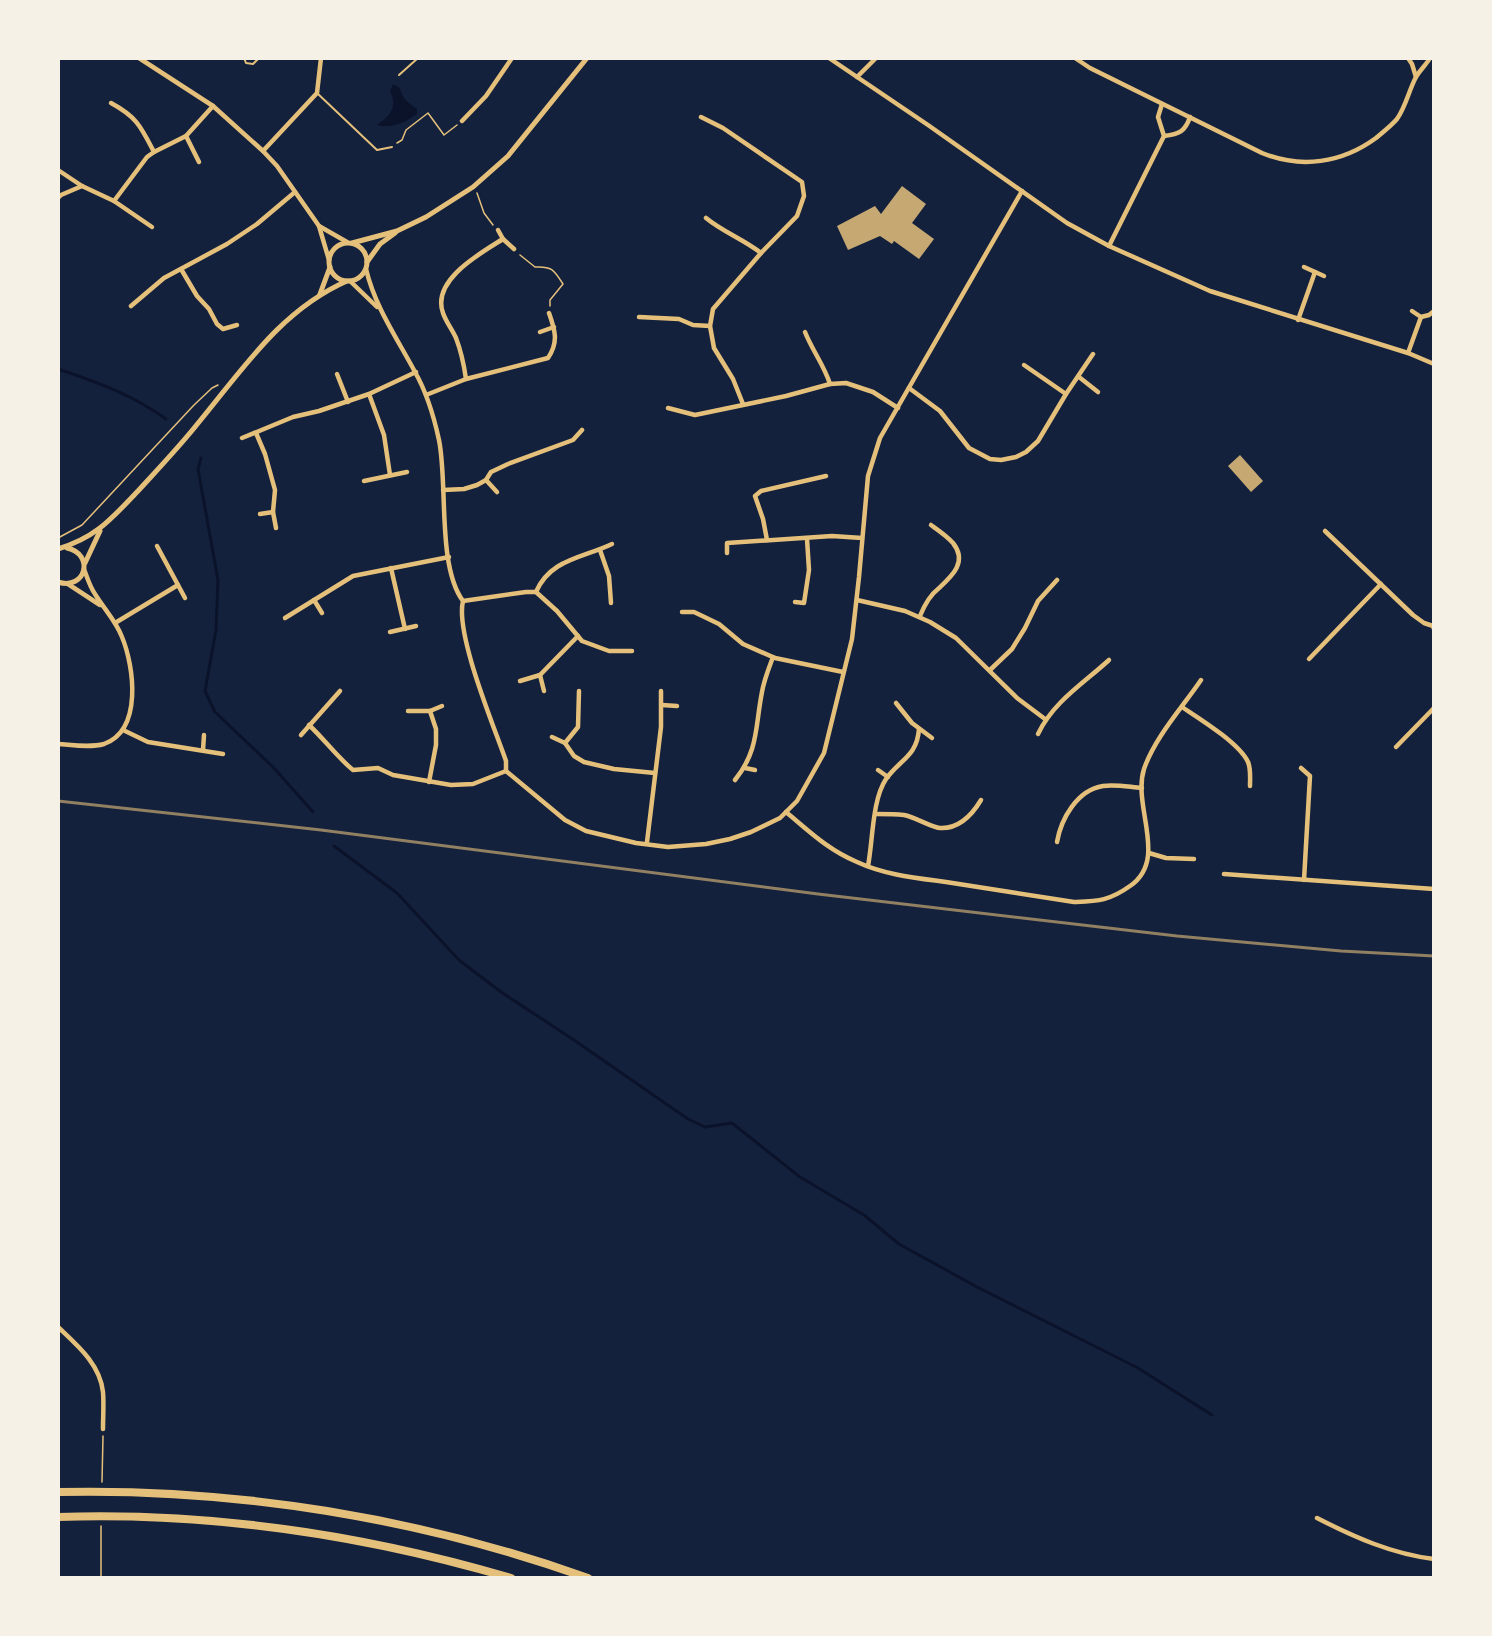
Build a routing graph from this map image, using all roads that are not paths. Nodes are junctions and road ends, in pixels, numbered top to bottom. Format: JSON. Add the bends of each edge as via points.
{"nodes":[{"id":1,"x":139,"y":58,"type":"edge"},
{"id":2,"x":153,"y":58,"type":"edge"},
{"id":3,"x":244,"y":58,"type":"edge"},
{"id":4,"x":259,"y":58,"type":"edge"},
{"id":5,"x":321,"y":58,"type":"edge"},
{"id":6,"x":418,"y":58,"type":"edge"},
{"id":7,"x":512,"y":58,"type":"edge"},
{"id":8,"x":587,"y":58,"type":"edge"},
{"id":9,"x":829,"y":58,"type":"edge"},
{"id":10,"x":876,"y":58,"type":"edge"},
{"id":11,"x":1074,"y":58,"type":"edge"},
{"id":12,"x":1408,"y":58,"type":"edge"},
{"id":13,"x":1430,"y":58,"type":"edge"},
{"id":14,"x":149,"y":64,"type":"junction"},
{"id":15,"x":399,"y":75,"type":"dead end"},
{"id":16,"x":857,"y":77,"type":"junction"},
{"id":17,"x":1416,"y":77,"type":"junction"},
{"id":18,"x":317,"y":93,"type":"junction"},
{"id":19,"x":111,"y":103,"type":"dead end"},
{"id":20,"x":1162,"y":104,"type":"junction"},
{"id":21,"x":213,"y":106,"type":"junction"},
{"id":22,"x":701,"y":117,"type":"dead end"},
{"id":23,"x":1190,"y":117,"type":"junction"},
{"id":24,"x":462,"y":121,"type":"road end"},
{"id":25,"x":186,"y":136,"type":"junction"},
{"id":26,"x":1164,"y":136,"type":"junction"},
{"id":27,"x":392,"y":147,"type":"road end"},
{"id":28,"x":263,"y":151,"type":"junction"},
{"id":29,"x":154,"y":152,"type":"junction"},
{"id":30,"x":199,"y":162,"type":"dead end"},
{"id":31,"x":58,"y":170,"type":"edge"},
{"id":32,"x":82,"y":186,"type":"junction"},
{"id":33,"x":295,"y":192,"type":"junction"},
{"id":34,"x":1022,"y":192,"type":"junction"},
{"id":35,"x":58,"y":198,"type":"edge"},
{"id":36,"x":114,"y":201,"type":"junction"},
{"id":37,"x":706,"y":218,"type":"dead end"},
{"id":38,"x":319,"y":226,"type":"junction"},
{"id":39,"x":152,"y":228,"type":"dead end"},
{"id":40,"x":498,"y":230,"type":"road end"},
{"id":41,"x":398,"y":231,"type":"junction"},
{"id":42,"x":503,"y":239,"type":"junction"},
{"id":43,"x":350,"y":242,"type":"junction"},
{"id":44,"x":1109,"y":246,"type":"junction"},
{"id":45,"x":513,"y":249,"type":"road end"},
{"id":46,"x":761,"y":253,"type":"junction"},
{"id":47,"x":368,"y":262,"type":"junction"},
{"id":48,"x":329,"y":263,"type":"junction"},
{"id":49,"x":1304,"y":267,"type":"dead end"},
{"id":50,"x":181,"y":269,"type":"junction"},
{"id":51,"x":366,"y":269,"type":"junction"},
{"id":52,"x":1315,"y":272,"type":"junction"},
{"id":53,"x":1324,"y":276,"type":"dead end"},
{"id":54,"x":348,"y":281,"type":"junction"},
{"id":55,"x":320,"y":294,"type":"junction"},
{"id":56,"x":131,"y":306,"type":"dead end"},
{"id":57,"x":381,"y":311,"type":"junction"},
{"id":58,"x":1412,"y":311,"type":"dead end"},
{"id":59,"x":1434,"y":311,"type":"edge"},
{"id":60,"x":549,"y":313,"type":"road end"},
{"id":61,"x":639,"y":317,"type":"dead end"},
{"id":62,"x":1421,"y":317,"type":"junction"},
{"id":63,"x":1298,"y":320,"type":"junction"},
{"id":64,"x":237,"y":326,"type":"dead end"},
{"id":65,"x":710,"y":326,"type":"junction"},
{"id":66,"x":554,"y":327,"type":"junction"},
{"id":67,"x":540,"y":332,"type":"dead end"},
{"id":68,"x":805,"y":332,"type":"dead end"},
{"id":69,"x":1408,"y":353,"type":"junction"},
{"id":70,"x":1093,"y":354,"type":"dead end"},
{"id":71,"x":1434,"y":364,"type":"edge"},
{"id":72,"x":1024,"y":365,"type":"dead end"},
{"id":73,"x":416,"y":372,"type":"junction"},
{"id":74,"x":337,"y":374,"type":"dead end"},
{"id":75,"x":1079,"y":377,"type":"junction"},
{"id":76,"x":466,"y":379,"type":"junction"},
{"id":77,"x":830,"y":384,"type":"junction"},
{"id":78,"x":909,"y":388,"type":"junction"},
{"id":79,"x":1098,"y":392,"type":"dead end"},
{"id":80,"x":369,"y":394,"type":"junction"},
{"id":81,"x":426,"y":394,"type":"junction"},
{"id":82,"x":1066,"y":394,"type":"junction"},
{"id":83,"x":348,"y":402,"type":"junction"},
{"id":84,"x":743,"y":404,"type":"junction"},
{"id":85,"x":668,"y":408,"type":"dead end"},
{"id":86,"x":898,"y":408,"type":"junction"},
{"id":87,"x":582,"y":430,"type":"dead end"},
{"id":88,"x":256,"y":433,"type":"junction"},
{"id":89,"x":242,"y":438,"type":"dead end"},
{"id":90,"x":407,"y":472,"type":"dead end"},
{"id":91,"x":390,"y":475,"type":"junction"},
{"id":92,"x":826,"y":476,"type":"dead end"},
{"id":93,"x":486,"y":480,"type":"junction"},
{"id":94,"x":363,"y":481,"type":"dead end"},
{"id":95,"x":443,"y":490,"type":"junction"},
{"id":96,"x":497,"y":492,"type":"dead end"},
{"id":97,"x":273,"y":512,"type":"junction"},
{"id":98,"x":260,"y":514,"type":"dead end"},
{"id":99,"x":931,"y":525,"type":"dead end"},
{"id":100,"x":276,"y":528,"type":"dead end"},
{"id":101,"x":101,"y":529,"type":"junction"},
{"id":102,"x":1325,"y":531,"type":"dead end"},
{"id":103,"x":862,"y":538,"type":"junction"},
{"id":104,"x":807,"y":539,"type":"junction"},
{"id":105,"x":767,"y":540,"type":"junction"},
{"id":106,"x":612,"y":544,"type":"dead end"},
{"id":107,"x":157,"y":546,"type":"dead end"},
{"id":108,"x":62,"y":548,"type":"edge"},
{"id":109,"x":600,"y":550,"type":"junction"},
{"id":110,"x":727,"y":553,"type":"dead end"},
{"id":111,"x":449,"y":558,"type":"junction"},
{"id":112,"x":84,"y":567,"type":"junction"},
{"id":113,"x":391,"y":568,"type":"junction"},
{"id":114,"x":1057,"y":580,"type":"dead end"},
{"id":115,"x":58,"y":584,"type":"edge"},
{"id":116,"x":67,"y":584,"type":"junction"},
{"id":117,"x":1381,"y":584,"type":"junction"},
{"id":118,"x":178,"y":585,"type":"junction"},
{"id":119,"x":536,"y":592,"type":"junction"},
{"id":120,"x":185,"y":598,"type":"dead end"},
{"id":121,"x":314,"y":600,"type":"junction"},
{"id":122,"x":857,"y":600,"type":"junction"},
{"id":123,"x":463,"y":601,"type":"junction"},
{"id":124,"x":795,"y":602,"type":"dead end"},
{"id":125,"x":611,"y":603,"type":"dead end"},
{"id":126,"x":105,"y":608,"type":"junction"},
{"id":127,"x":682,"y":612,"type":"dead end"},
{"id":128,"x":321,"y":613,"type":"dead end"},
{"id":129,"x":920,"y":616,"type":"junction"},
{"id":130,"x":285,"y":618,"type":"dead end"},
{"id":131,"x":116,"y":623,"type":"junction"},
{"id":132,"x":416,"y":626,"type":"dead end"},
{"id":133,"x":1433,"y":626,"type":"edge"},
{"id":134,"x":405,"y":628,"type":"junction"},
{"id":135,"x":390,"y":632,"type":"dead end"},
{"id":136,"x":578,"y":636,"type":"junction"},
{"id":137,"x":633,"y":651,"type":"dead end"},
{"id":138,"x":773,"y":657,"type":"junction"},
{"id":139,"x":1309,"y":659,"type":"dead end"},
{"id":140,"x":1109,"y":660,"type":"dead end"},
{"id":141,"x":990,"y":670,"type":"junction"},
{"id":142,"x":843,"y":672,"type":"junction"},
{"id":143,"x":540,"y":675,"type":"junction"},
{"id":144,"x":1201,"y":680,"type":"dead end"},
{"id":145,"x":520,"y":681,"type":"dead end"},
{"id":146,"x":340,"y":691,"type":"dead end"},
{"id":147,"x":544,"y":691,"type":"dead end"},
{"id":148,"x":579,"y":691,"type":"dead end"},
{"id":149,"x":661,"y":691,"type":"dead end"},
{"id":150,"x":896,"y":703,"type":"dead end"},
{"id":151,"x":662,"y":705,"type":"junction"},
{"id":152,"x":442,"y":706,"type":"dead end"},
{"id":153,"x":677,"y":706,"type":"dead end"},
{"id":154,"x":1182,"y":707,"type":"junction"},
{"id":155,"x":1434,"y":708,"type":"edge"},
{"id":156,"x":408,"y":711,"type":"dead end"},
{"id":157,"x":430,"y":711,"type":"junction"},
{"id":158,"x":1045,"y":719,"type":"junction"},
{"id":159,"x":309,"y":725,"type":"junction"},
{"id":160,"x":919,"y":729,"type":"junction"},
{"id":161,"x":123,"y":730,"type":"junction"},
{"id":162,"x":1038,"y":734,"type":"dead end"},
{"id":163,"x":204,"y":735,"type":"dead end"},
{"id":164,"x":301,"y":735,"type":"dead end"},
{"id":165,"x":552,"y":737,"type":"dead end"},
{"id":166,"x":932,"y":738,"type":"dead end"},
{"id":167,"x":565,"y":743,"type":"junction"},
{"id":168,"x":58,"y":744,"type":"edge"},
{"id":169,"x":1396,"y":747,"type":"dead end"},
{"id":170,"x":203,"y":750,"type":"junction"},
{"id":171,"x":223,"y":754,"type":"dead end"},
{"id":172,"x":745,"y":768,"type":"junction"},
{"id":173,"x":1301,"y":768,"type":"dead end"},
{"id":174,"x":755,"y":770,"type":"dead end"},
{"id":175,"x":878,"y":770,"type":"dead end"},
{"id":176,"x":507,"y":771,"type":"junction"},
{"id":177,"x":655,"y":773,"type":"junction"},
{"id":178,"x":888,"y":777,"type":"junction"},
{"id":179,"x":735,"y":780,"type":"dead end"},
{"id":180,"x":429,"y":782,"type":"junction"},
{"id":181,"x":1250,"y":786,"type":"dead end"},
{"id":182,"x":1142,"y":788,"type":"junction"},
{"id":183,"x":981,"y":800,"type":"dead end"},
{"id":184,"x":786,"y":812,"type":"junction"},
{"id":185,"x":876,"y":814,"type":"junction"},
{"id":186,"x":647,"y":842,"type":"junction"},
{"id":187,"x":1057,"y":843,"type":"dead end"},
{"id":188,"x":1149,"y":853,"type":"junction"},
{"id":189,"x":1194,"y":859,"type":"dead end"},
{"id":190,"x":868,"y":866,"type":"junction"},
{"id":191,"x":1224,"y":874,"type":"dead end"},
{"id":192,"x":1304,"y":880,"type":"junction"},
{"id":193,"x":1434,"y":889,"type":"edge"},
{"id":194,"x":58,"y":1327,"type":"edge"},
{"id":195,"x":103,"y":1429,"type":"dead end"},
{"id":196,"x":58,"y":1492,"type":"edge"},
{"id":197,"x":58,"y":1517,"type":"edge"},
{"id":198,"x":1317,"y":1518,"type":"dead end"},
{"id":199,"x":1434,"y":1559,"type":"edge"},
{"id":200,"x":512,"y":1578,"type":"edge"},
{"id":201,"x":588,"y":1578,"type":"edge"}],
"edges":[{"from":1,"to":14,"type":"street"},
{"from":2,"to":14,"type":"street"},
{"from":3,"to":4,"type":"lane","via":[[246,63],[253,64]]},
{"from":5,"to":18,"type":"street"},
{"from":6,"to":15,"type":"lane"},
{"from":7,"to":24,"type":"street","via":[[486,96]]},
{"from":8,"to":41,"type":"street","via":[[508,156],[473,187]]},
{"from":9,"to":16,"type":"street"},
{"from":10,"to":16,"type":"street"},
{"from":11,"to":20,"type":"street"},
{"from":12,"to":17,"type":"street"},
{"from":13,"to":17,"type":"street"},
{"from":14,"to":21,"type":"street"},
{"from":16,"to":34,"type":"street"},
{"from":17,"to":23,"type":"street","via":[[1390,126],[1357,150],[1328,160],[1278,159]]},
{"from":18,"to":27,"type":"lane","via":[[377,150]]},
{"from":18,"to":28,"type":"street"},
{"from":19,"to":29,"type":"street","via":[[128,112]]},
{"from":20,"to":23,"type":"street"},
{"from":20,"to":26,"type":"street","via":[[1158,117]]},
{"from":21,"to":25,"type":"street"},
{"from":21,"to":28,"type":"street"},
{"from":22,"to":46,"type":"street","via":[[802,182],[804,196],[797,216]]},
{"from":23,"to":26,"type":"street","via":[[1182,132]]},
{"from":25,"to":29,"type":"street"},
{"from":25,"to":30,"type":"street"},
{"from":26,"to":44,"type":"street"},
{"from":28,"to":33,"type":"street"},
{"from":29,"to":36,"type":"street"},
{"from":31,"to":32,"type":"street"},
{"from":32,"to":35,"type":"street"},
{"from":32,"to":36,"type":"street"},
{"from":33,"to":38,"type":"street"},
{"from":33,"to":50,"type":"street","via":[[257,224]]},
{"from":34,"to":44,"type":"street"},
{"from":34,"to":78,"type":"street"},
{"from":36,"to":39,"type":"street"},
{"from":37,"to":46,"type":"street"},
{"from":38,"to":43,"type":"street"},
{"from":38,"to":48,"type":"street"},
{"from":40,"to":42,"type":"street"},
{"from":41,"to":43,"type":"street"},
{"from":41,"to":47,"type":"street","via":[[380,244]]},
{"from":42,"to":45,"type":"street"},
{"from":42,"to":76,"type":"street","via":[[469,260],[442,292],[442,312],[462,354]]},
{"from":43,"to":47,"type":"street","via":[[363,250]]},
{"from":43,"to":48,"type":"street","via":[[336,247]]},
{"from":44,"to":63,"type":"street","via":[[1193,285]]},
{"from":46,"to":65,"type":"street","via":[[713,309]]},
{"from":47,"to":51,"type":"street"},
{"from":48,"to":54,"type":"street","via":[[336,277]]},
{"from":48,"to":55,"type":"street"},
{"from":49,"to":52,"type":"street"},
{"from":50,"to":56,"type":"street"},
{"from":50,"to":64,"type":"street","via":[[217,324],[223,328]]},
{"from":51,"to":54,"type":"street","via":[[360,277]]},
{"from":51,"to":57,"type":"street"},
{"from":52,"to":53,"type":"street"},
{"from":52,"to":63,"type":"street"},
{"from":54,"to":55,"type":"street"},
{"from":54,"to":57,"type":"street"},
{"from":55,"to":101,"type":"street","via":[[264,342],[193,430]]},
{"from":57,"to":73,"type":"street"},
{"from":58,"to":62,"type":"street"},
{"from":59,"to":62,"type":"street"},
{"from":60,"to":66,"type":"street"},
{"from":61,"to":65,"type":"street","via":[[679,319]]},
{"from":62,"to":69,"type":"street"},
{"from":63,"to":69,"type":"street"},
{"from":65,"to":84,"type":"street","via":[[714,348]]},
{"from":66,"to":67,"type":"street"},
{"from":66,"to":76,"type":"street","via":[[555,346],[549,358]]},
{"from":68,"to":77,"type":"street"},
{"from":69,"to":71,"type":"street"},
{"from":70,"to":75,"type":"street"},
{"from":72,"to":82,"type":"street"},
{"from":73,"to":80,"type":"street"},
{"from":73,"to":81,"type":"street"},
{"from":74,"to":83,"type":"street"},
{"from":75,"to":79,"type":"street"},
{"from":75,"to":82,"type":"street"},
{"from":76,"to":81,"type":"street"},
{"from":77,"to":84,"type":"street"},
{"from":77,"to":86,"type":"street","via":[[862,387]]},
{"from":78,"to":82,"type":"street","via":[[940,411],[969,447],[990,459],[1001,460],[1026,452],[1038,441]]},
{"from":78,"to":86,"type":"street"},
{"from":80,"to":83,"type":"street"},
{"from":80,"to":91,"type":"street","via":[[384,435]]},
{"from":81,"to":95,"type":"street","via":[[440,442]]},
{"from":83,"to":88,"type":"street","via":[[293,417]]},
{"from":84,"to":85,"type":"street","via":[[696,415]]},
{"from":86,"to":103,"type":"street","via":[[880,438],[867,476]]},
{"from":87,"to":93,"type":"street","via":[[573,440],[491,472]]},
{"from":88,"to":89,"type":"street"},
{"from":88,"to":97,"type":"street","via":[[275,490]]},
{"from":90,"to":91,"type":"street"},
{"from":91,"to":94,"type":"street"},
{"from":92,"to":105,"type":"street","via":[[761,491],[755,496]]},
{"from":93,"to":95,"type":"street","via":[[464,489]]},
{"from":93,"to":96,"type":"street"},
{"from":95,"to":111,"type":"street"},
{"from":97,"to":98,"type":"street"},
{"from":97,"to":100,"type":"street"},
{"from":99,"to":129,"type":"street","via":[[953,542],[959,565],[926,603]]},
{"from":101,"to":108,"type":"street"},
{"from":101,"to":112,"type":"street"},
{"from":102,"to":117,"type":"street"},
{"from":103,"to":104,"type":"street"},
{"from":103,"to":122,"type":"street"},
{"from":104,"to":105,"type":"street"},
{"from":104,"to":124,"type":"street","via":[[809,570],[804,603]]},
{"from":105,"to":110,"type":"street","via":[[727,543]]},
{"from":106,"to":109,"type":"street"},
{"from":107,"to":118,"type":"street"},
{"from":108,"to":112,"type":"street","via":[[78,552]]},
{"from":109,"to":119,"type":"street","via":[[560,564],[544,577]]},
{"from":109,"to":125,"type":"street","via":[[609,576]]},
{"from":111,"to":113,"type":"street"},
{"from":111,"to":123,"type":"street","via":[[453,583]]},
{"from":112,"to":116,"type":"street","via":[[80,578]]},
{"from":112,"to":126,"type":"street","via":[[93,593]]},
{"from":113,"to":121,"type":"street","via":[[353,576]]},
{"from":113,"to":134,"type":"street"},
{"from":114,"to":141,"type":"street","via":[[1038,601],[1012,649]]},
{"from":115,"to":116,"type":"street"},
{"from":116,"to":126,"type":"street"},
{"from":117,"to":133,"type":"street","via":[[1413,615]]},
{"from":117,"to":139,"type":"street"},
{"from":118,"to":120,"type":"street"},
{"from":118,"to":131,"type":"street"},
{"from":119,"to":123,"type":"street"},
{"from":119,"to":136,"type":"street"},
{"from":121,"to":128,"type":"street"},
{"from":121,"to":130,"type":"street"},
{"from":122,"to":129,"type":"street"},
{"from":122,"to":142,"type":"street"},
{"from":123,"to":176,"type":"street","via":[[462,626]]},
{"from":126,"to":131,"type":"street"},
{"from":127,"to":138,"type":"street","via":[[694,612],[719,624],[743,644]]},
{"from":129,"to":141,"type":"street","via":[[956,638]]},
{"from":131,"to":161,"type":"street","via":[[134,681]]},
{"from":132,"to":134,"type":"street"},
{"from":134,"to":135,"type":"street"},
{"from":136,"to":137,"type":"street","via":[[589,645],[609,651]]},
{"from":136,"to":143,"type":"street"},
{"from":138,"to":142,"type":"street"},
{"from":138,"to":172,"type":"street","via":[[762,694],[756,738]]},
{"from":140,"to":158,"type":"street"},
{"from":141,"to":158,"type":"street"},
{"from":142,"to":184,"type":"street","via":[[825,753],[805,790]]},
{"from":143,"to":145,"type":"street"},
{"from":143,"to":147,"type":"street"},
{"from":144,"to":154,"type":"street"},
{"from":146,"to":159,"type":"street"},
{"from":148,"to":167,"type":"street","via":[[578,727]]},
{"from":149,"to":151,"type":"street"},
{"from":150,"to":160,"type":"street"},
{"from":151,"to":153,"type":"street"},
{"from":151,"to":177,"type":"street"},
{"from":152,"to":157,"type":"street"},
{"from":154,"to":181,"type":"street","via":[[1244,756],[1249,762]]},
{"from":154,"to":182,"type":"street","via":[[1150,754]]},
{"from":155,"to":169,"type":"street"},
{"from":156,"to":157,"type":"street"},
{"from":157,"to":180,"type":"street","via":[[436,745]]},
{"from":158,"to":162,"type":"street"},
{"from":159,"to":164,"type":"street"},
{"from":159,"to":180,"type":"street","via":[[353,770],[378,768]]},
{"from":160,"to":166,"type":"street"},
{"from":160,"to":178,"type":"street","via":[[912,752]]},
{"from":161,"to":168,"type":"street","via":[[104,744]]},
{"from":161,"to":170,"type":"street","via":[[148,742]]},
{"from":163,"to":170,"type":"street"},
{"from":165,"to":167,"type":"street"},
{"from":167,"to":177,"type":"street","via":[[584,762]]},
{"from":170,"to":171,"type":"street"},
{"from":172,"to":174,"type":"street"},
{"from":172,"to":179,"type":"street"},
{"from":173,"to":192,"type":"street","via":[[1310,776]]},
{"from":175,"to":178,"type":"street"},
{"from":176,"to":180,"type":"street","via":[[473,784]]},
{"from":176,"to":186,"type":"street","via":[[552,812],[586,831]]},
{"from":177,"to":186,"type":"street"},
{"from":178,"to":185,"type":"street","via":[[880,790]]},
{"from":182,"to":187,"type":"street","via":[[1102,786],[1088,792],[1068,813],[1059,828]]},
{"from":182,"to":188,"type":"street"},
{"from":183,"to":185,"type":"street","via":[[960,824],[939,828],[905,815]]},
{"from":184,"to":186,"type":"street","via":[[730,840],[668,847]]},
{"from":184,"to":190,"type":"street","via":[[834,851]]},
{"from":185,"to":190,"type":"street"},
{"from":188,"to":189,"type":"street"},
{"from":188,"to":190,"type":"street","via":[[1145,870],[1136,882],[1115,897],[1098,902],[1007,892]]},
{"from":191,"to":192,"type":"street"},
{"from":192,"to":193,"type":"street"},
{"from":194,"to":195,"type":"street","via":[[87,1355],[100,1379]]},
{"from":196,"to":201,"type":"highway","via":[[157,1494],[289,1506],[467,1541]]},
{"from":197,"to":200,"type":"highway","via":[[153,1517],[277,1528],[392,1547]]},
{"from":198,"to":199,"type":"street","via":[[1357,1539]]}]}
